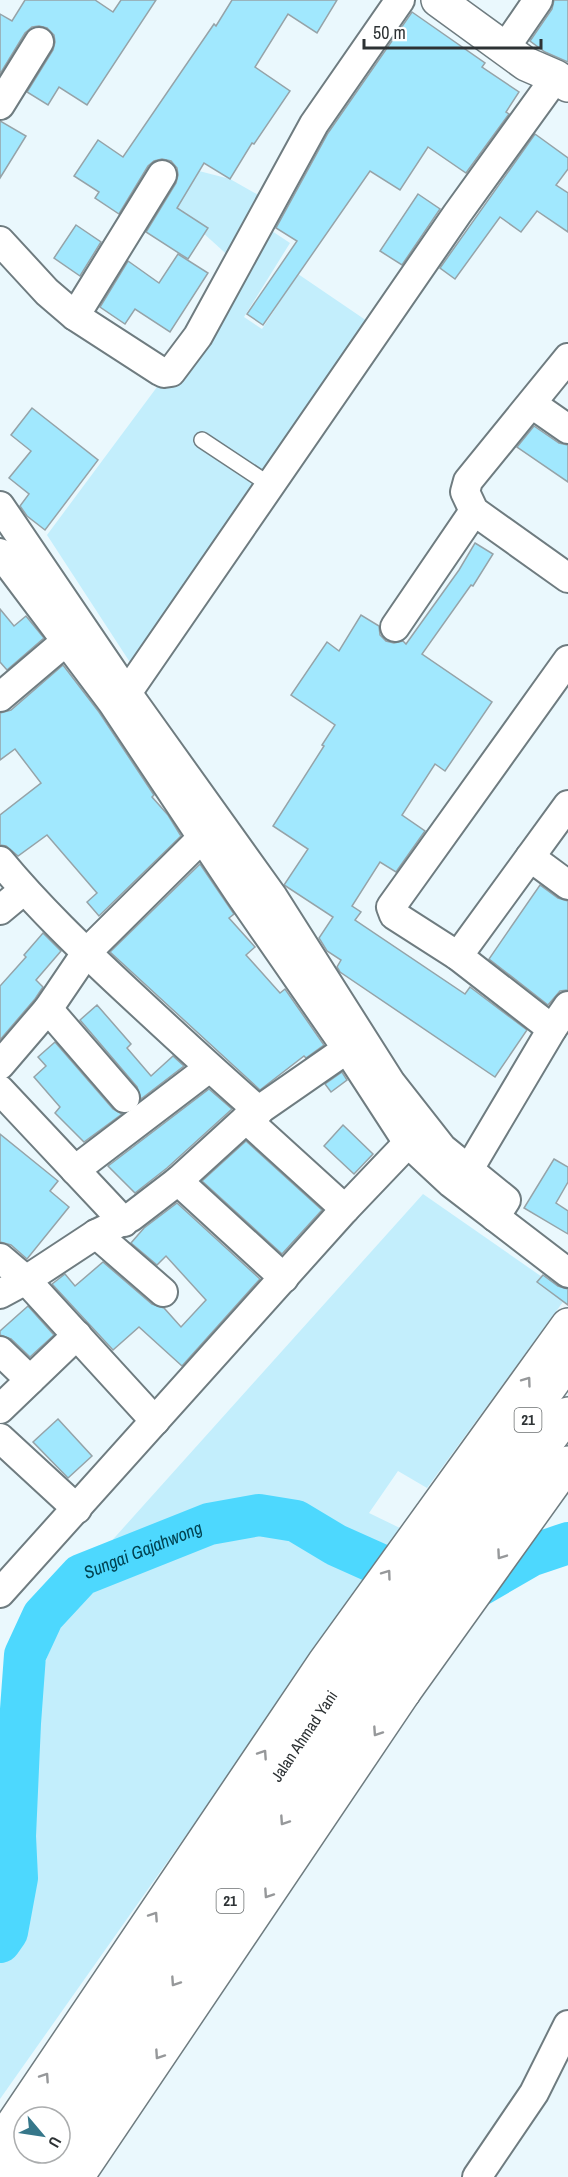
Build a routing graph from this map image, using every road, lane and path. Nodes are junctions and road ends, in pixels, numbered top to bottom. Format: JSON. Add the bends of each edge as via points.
{"nodes":[{"id":1,"x":400,"y":0,"type":"edge"},
{"id":2,"x":438,"y":0,"type":"edge"},
{"id":3,"x":538,"y":0,"type":"edge"},
{"id":4,"x":39,"y":42,"type":"dead end"},
{"id":5,"x":516,"y":56,"type":"junction"},
{"id":6,"x":560,"y":91,"type":"edge"},
{"id":7,"x":0,"y":105,"type":"edge"},
{"id":8,"x":162,"y":175,"type":"dead end"},
{"id":9,"x":0,"y":241,"type":"edge"},
{"id":10,"x":75,"y":316,"type":"junction"},
{"id":11,"x":568,"y":358,"type":"edge"},
{"id":12,"x":532,"y":404,"type":"junction"},
{"id":13,"x":568,"y":429,"type":"edge"},
{"id":14,"x":202,"y":440,"type":"dead end"},
{"id":15,"x":270,"y":486,"type":"junction"},
{"id":16,"x":0,"y":506,"type":"edge"},
{"id":17,"x":474,"y":511,"type":"junction"},
{"id":18,"x":7,"y":540,"type":"edge"},
{"id":19,"x":568,"y":578,"type":"edge"},
{"id":20,"x":395,"y":627,"type":"dead end"},
{"id":21,"x":75,"y":637,"type":"junction"},
{"id":22,"x":568,"y":660,"type":"edge"},
{"id":23,"x":0,"y":697,"type":"edge"},
{"id":24,"x":120,"y":697,"type":"junction"},
{"id":25,"x":568,"y":805,"type":"edge"},
{"id":26,"x":211,"y":829,"type":"junction"},
{"id":27,"x":530,"y":856,"type":"junction"},
{"id":28,"x":0,"y":861,"type":"edge"},
{"id":29,"x":568,"y":885,"type":"edge"},
{"id":30,"x":24,"y":890,"type":"junction"},
{"id":31,"x":0,"y":910,"type":"edge"},
{"id":32,"x":86,"y":953,"type":"junction"},
{"id":33,"x":458,"y":956,"type":"junction"},
{"id":34,"x":48,"y":1009,"type":"junction"},
{"id":35,"x":560,"y":1018,"type":"edge"},
{"id":36,"x":347,"y":1049,"type":"junction"},
{"id":37,"x":0,"y":1065,"type":"edge"},
{"id":38,"x":209,"y":1068,"type":"junction"},
{"id":39,"x":0,"y":1090,"type":"edge"},
{"id":40,"x":125,"y":1098,"type":"dead end"},
{"id":41,"x":252,"y":1115,"type":"junction"},
{"id":42,"x":408,"y":1143,"type":"junction"},
{"id":43,"x":469,"y":1169,"type":"junction"},
{"id":44,"x":75,"y":1170,"type":"junction"},
{"id":45,"x":178,"y":1181,"type":"junction"},
{"id":46,"x":345,"y":1209,"type":"junction"},
{"id":47,"x":499,"y":1211,"type":"junction"},
{"id":48,"x":124,"y":1222,"type":"junction"},
{"id":49,"x":96,"y":1234,"type":"junction"},
{"id":50,"x":0,"y":1258,"type":"edge"},
{"id":51,"x":568,"y":1273,"type":"edge"},
{"id":52,"x":284,"y":1278,"type":"junction"},
{"id":53,"x":26,"y":1280,"type":"junction"},
{"id":54,"x":164,"y":1292,"type":"dead end"},
{"id":55,"x":0,"y":1294,"type":"edge"},
{"id":56,"x":568,"y":1324,"type":"edge"},
{"id":57,"x":77,"y":1335,"type":"junction"},
{"id":58,"x":0,"y":1352,"type":"edge"},
{"id":59,"x":568,"y":1361,"type":"edge"},
{"id":60,"x":30,"y":1380,"type":"junction"},
{"id":61,"x":0,"y":1409,"type":"edge"},
{"id":62,"x":568,"y":1414,"type":"edge"},
{"id":63,"x":155,"y":1421,"type":"junction"},
{"id":64,"x":0,"y":1438,"type":"edge"},
{"id":65,"x":537,"y":1448,"type":"edge"},
{"id":66,"x":500,"y":1484,"type":"junction"},
{"id":67,"x":77,"y":1509,"type":"junction"},
{"id":68,"x":0,"y":1593,"type":"edge"},
{"id":69,"x":389,"y":1657,"type":"junction"},
{"id":70,"x":334,"y":1670,"type":"junction"},
{"id":71,"x":568,"y":2025,"type":"edge"},
{"id":72,"x":56,"y":2105,"type":"edge"},
{"id":73,"x":72,"y":2132,"type":"edge"},
{"id":74,"x":0,"y":2143,"type":"edge"},
{"id":75,"x":77,"y":2177,"type":"edge"},
{"id":76,"x":477,"y":2177,"type":"edge"}],
"edges":[{"from":1,"to":10,"type":"street","via":[[314,124],[198,336],[171,372],[160,371]]},
{"from":2,"to":5,"type":"main road"},
{"from":3,"to":5,"type":"street"},
{"from":4,"to":7,"type":"street"},
{"from":5,"to":6,"type":"main road"},
{"from":6,"to":15,"type":"street","via":[[457,214]]},
{"from":8,"to":10,"type":"street"},
{"from":9,"to":10,"type":"street"},
{"from":11,"to":12,"type":"street"},
{"from":12,"to":13,"type":"street"},
{"from":12,"to":17,"type":"street","via":[[468,482],[465,492]]},
{"from":14,"to":15,"type":"lane"},
{"from":15,"to":24,"type":"street"},
{"from":16,"to":18,"type":"street"},
{"from":17,"to":19,"type":"street"},
{"from":17,"to":20,"type":"street"},
{"from":18,"to":21,"type":"street"},
{"from":21,"to":23,"type":"street"},
{"from":21,"to":24,"type":"street"},
{"from":22,"to":33,"type":"street","via":[[391,907],[394,915]]},
{"from":24,"to":26,"type":"street"},
{"from":25,"to":27,"type":"street"},
{"from":26,"to":32,"type":"street"},
{"from":26,"to":36,"type":"street"},
{"from":26,"to":43,"type":"street","via":[[273,897],[391,1083],[442,1148]]},
{"from":27,"to":29,"type":"street"},
{"from":27,"to":33,"type":"street"},
{"from":28,"to":30,"type":"street"},
{"from":30,"to":31,"type":"street"},
{"from":30,"to":32,"type":"street"},
{"from":32,"to":34,"type":"street"},
{"from":32,"to":38,"type":"street"},
{"from":33,"to":35,"type":"street"},
{"from":34,"to":37,"type":"street"},
{"from":34,"to":40,"type":"street"},
{"from":35,"to":43,"type":"street"},
{"from":36,"to":41,"type":"street"},
{"from":36,"to":42,"type":"street"},
{"from":38,"to":41,"type":"street"},
{"from":38,"to":44,"type":"street"},
{"from":39,"to":44,"type":"street"},
{"from":41,"to":45,"type":"street"},
{"from":41,"to":46,"type":"street"},
{"from":42,"to":46,"type":"street"},
{"from":42,"to":47,"type":"street","via":[[451,1182]]},
{"from":43,"to":47,"type":"street","via":[[506,1200]]},
{"from":44,"to":48,"type":"street"},
{"from":45,"to":48,"type":"street"},
{"from":45,"to":52,"type":"street"},
{"from":46,"to":52,"type":"street"},
{"from":47,"to":51,"type":"street"},
{"from":48,"to":49,"type":"street"},
{"from":49,"to":53,"type":"street"},
{"from":49,"to":54,"type":"street"},
{"from":50,"to":53,"type":"street"},
{"from":52,"to":63,"type":"street"},
{"from":53,"to":55,"type":"street"},
{"from":53,"to":57,"type":"street"},
{"from":65,"to":56,"type":"main road","one_way":true},
{"from":57,"to":60,"type":"street"},
{"from":57,"to":63,"type":"street"},
{"from":58,"to":60,"type":"street"},
{"from":59,"to":65,"type":"main road","name":"Jalan Ahmad Yani","number":"21"},
{"from":60,"to":61,"type":"street"},
{"from":62,"to":65,"type":"main road","name":"Jalan Ahmad Yani","number":"21"},
{"from":63,"to":67,"type":"street"},
{"from":64,"to":67,"type":"street"},
{"from":65,"to":66,"type":"main road","name":"Jalan Ahmad Yani","number":"21"},
{"from":65,"to":66,"type":"main road"},
{"from":66,"to":69,"type":"main road","name":"Jalan Ahmad Yani","number":"21"},
{"from":66,"to":69,"type":"main road","one_way":true},
{"from":67,"to":68,"type":"street"},
{"from":69,"to":70,"type":"main road","name":"Jalan Ahmad Yani","number":"21"},
{"from":69,"to":73,"type":"main road","name":"Jalan Ahmad Yani","number":"21","one_way":true},
{"from":69,"to":75,"type":"main road","one_way":true},
{"from":70,"to":72,"type":"main road","name":"Jalan Ahmad Yani","number":"21"},
{"from":74,"to":70,"type":"main road","one_way":true},
{"from":71,"to":76,"type":"street","via":[[534,2094]]}]}
